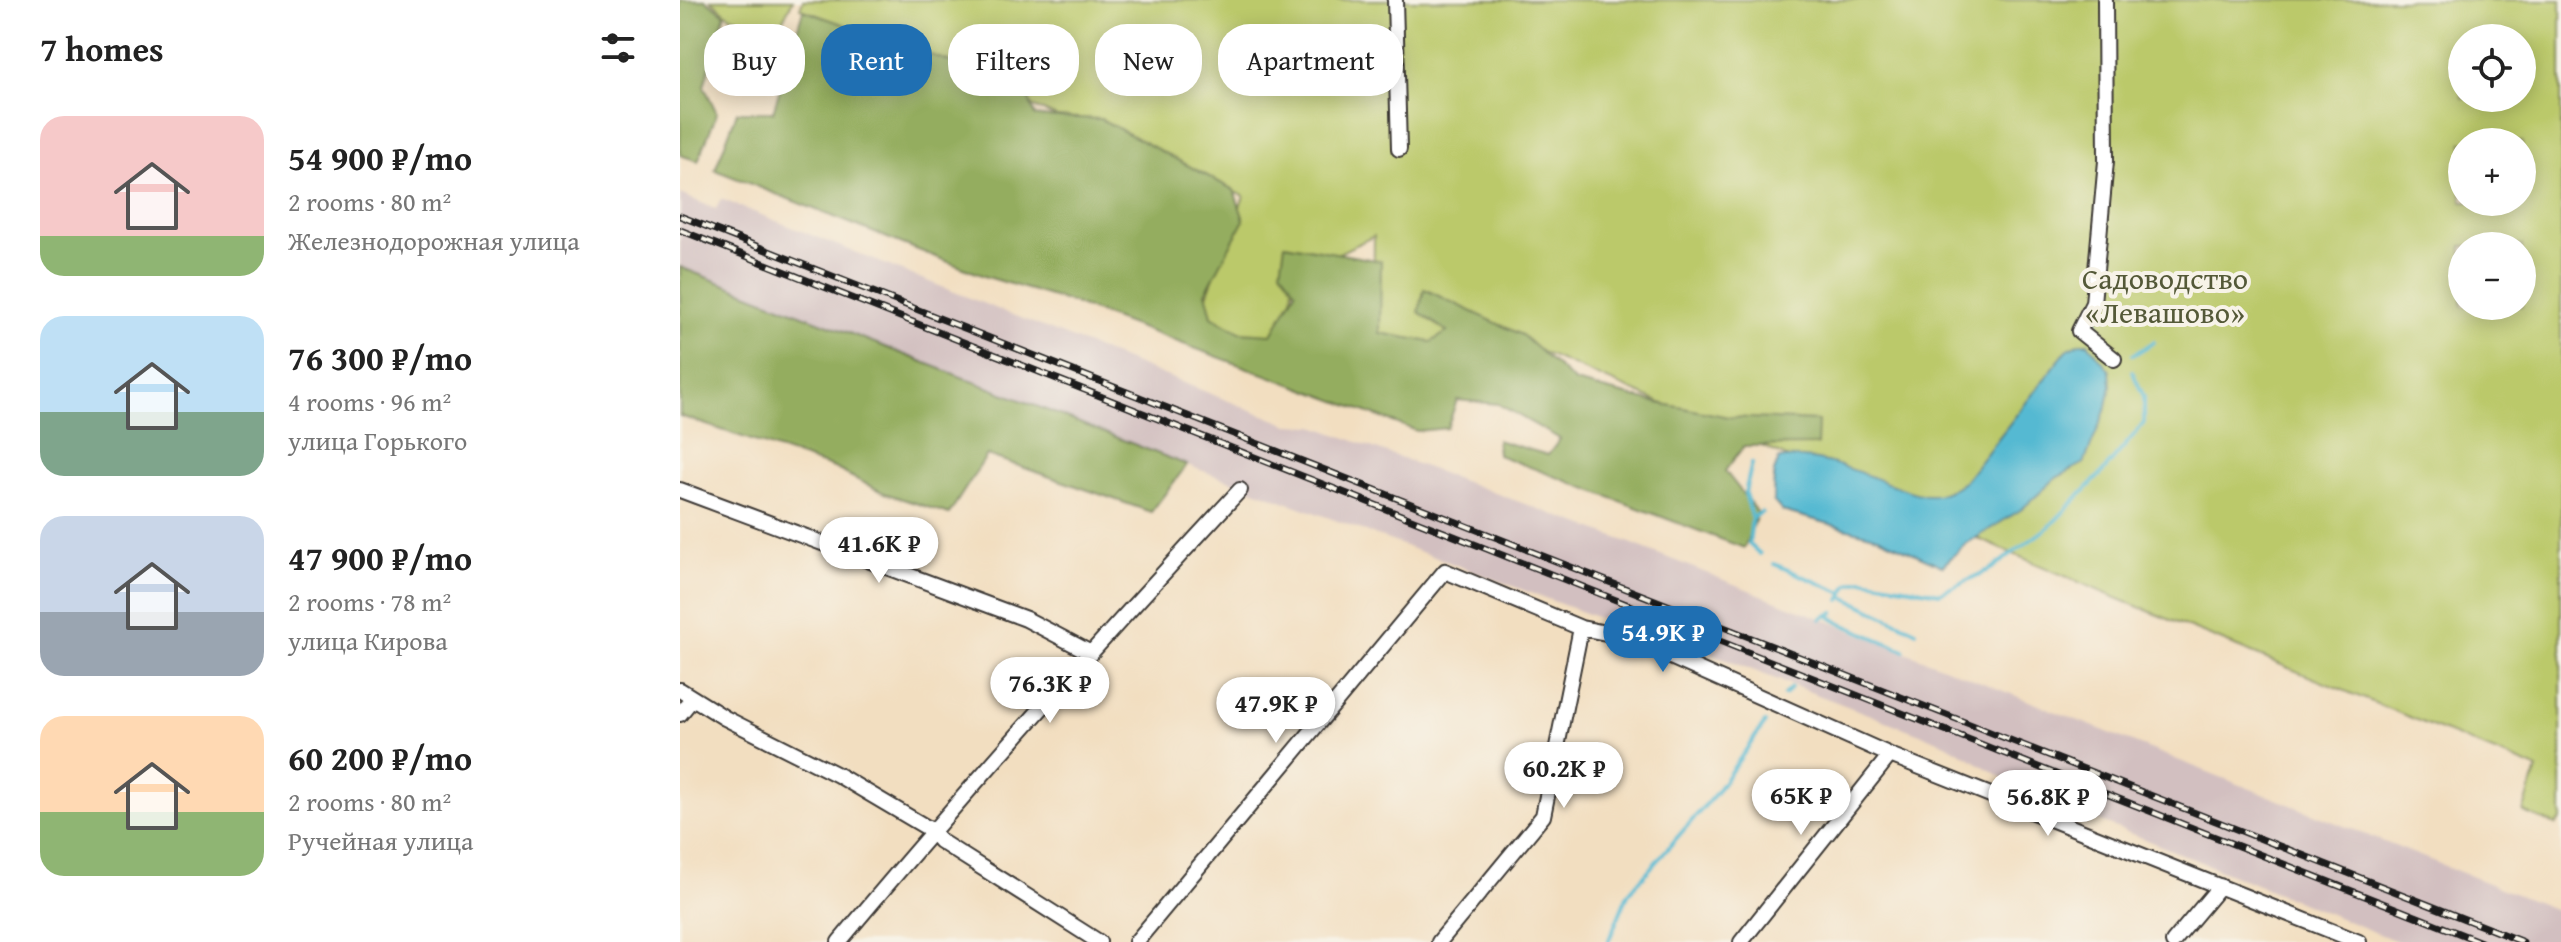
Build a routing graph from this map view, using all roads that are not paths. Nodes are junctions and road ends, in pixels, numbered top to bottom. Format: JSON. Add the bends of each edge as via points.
{"nodes":[{"id":1,"x":1395,"y":0,"type":"edge"},
{"id":2,"x":2105,"y":0,"type":"edge"},
{"id":3,"x":1399,"y":149,"type":"dead end"},
{"id":4,"x":2114,"y":359,"type":"dead end"},
{"id":5,"x":680,"y":490,"type":"edge"},
{"id":6,"x":1240,"y":490,"type":"dead end"},
{"id":7,"x":1581,"y":628,"type":"junction"},
{"id":8,"x":1089,"y":652,"type":"junction"},
{"id":9,"x":680,"y":690,"type":"edge"},
{"id":10,"x":693,"y":698,"type":"junction"},
{"id":11,"x":680,"y":714,"type":"edge"},
{"id":12,"x":1890,"y":755,"type":"junction"},
{"id":13,"x":931,"y":830,"type":"junction"},
{"id":14,"x":2220,"y":886,"type":"junction"},
{"id":15,"x":839,"y":942,"type":"edge"},
{"id":16,"x":1099,"y":942,"type":"edge"},
{"id":17,"x":1136,"y":942,"type":"edge"},
{"id":18,"x":1439,"y":942,"type":"edge"},
{"id":19,"x":1741,"y":942,"type":"edge"},
{"id":20,"x":2173,"y":942,"type":"edge"},
{"id":21,"x":2359,"y":942,"type":"edge"}],
"edges":[{"from":1,"to":3,"type":"street"},
{"from":2,"to":4,"type":"street","via":[[2106,161],[2093,303],[2079,331]]},
{"from":5,"to":8,"type":"street","via":[[1026,619]]},
{"from":6,"to":8,"type":"street"},
{"from":7,"to":12,"type":"street","via":[[1626,637]]},
{"from":7,"to":17,"type":"street","via":[[1445,571]]},
{"from":7,"to":18,"type":"street","via":[[1543,816]]},
{"from":8,"to":13,"type":"street"},
{"from":9,"to":10,"type":"street"},
{"from":10,"to":11,"type":"street"},
{"from":10,"to":13,"type":"street"},
{"from":12,"to":14,"type":"street"},
{"from":12,"to":19,"type":"street"},
{"from":13,"to":15,"type":"street"},
{"from":13,"to":16,"type":"street","via":[[940,841]]},
{"from":14,"to":20,"type":"street"},
{"from":14,"to":21,"type":"street"}]}
